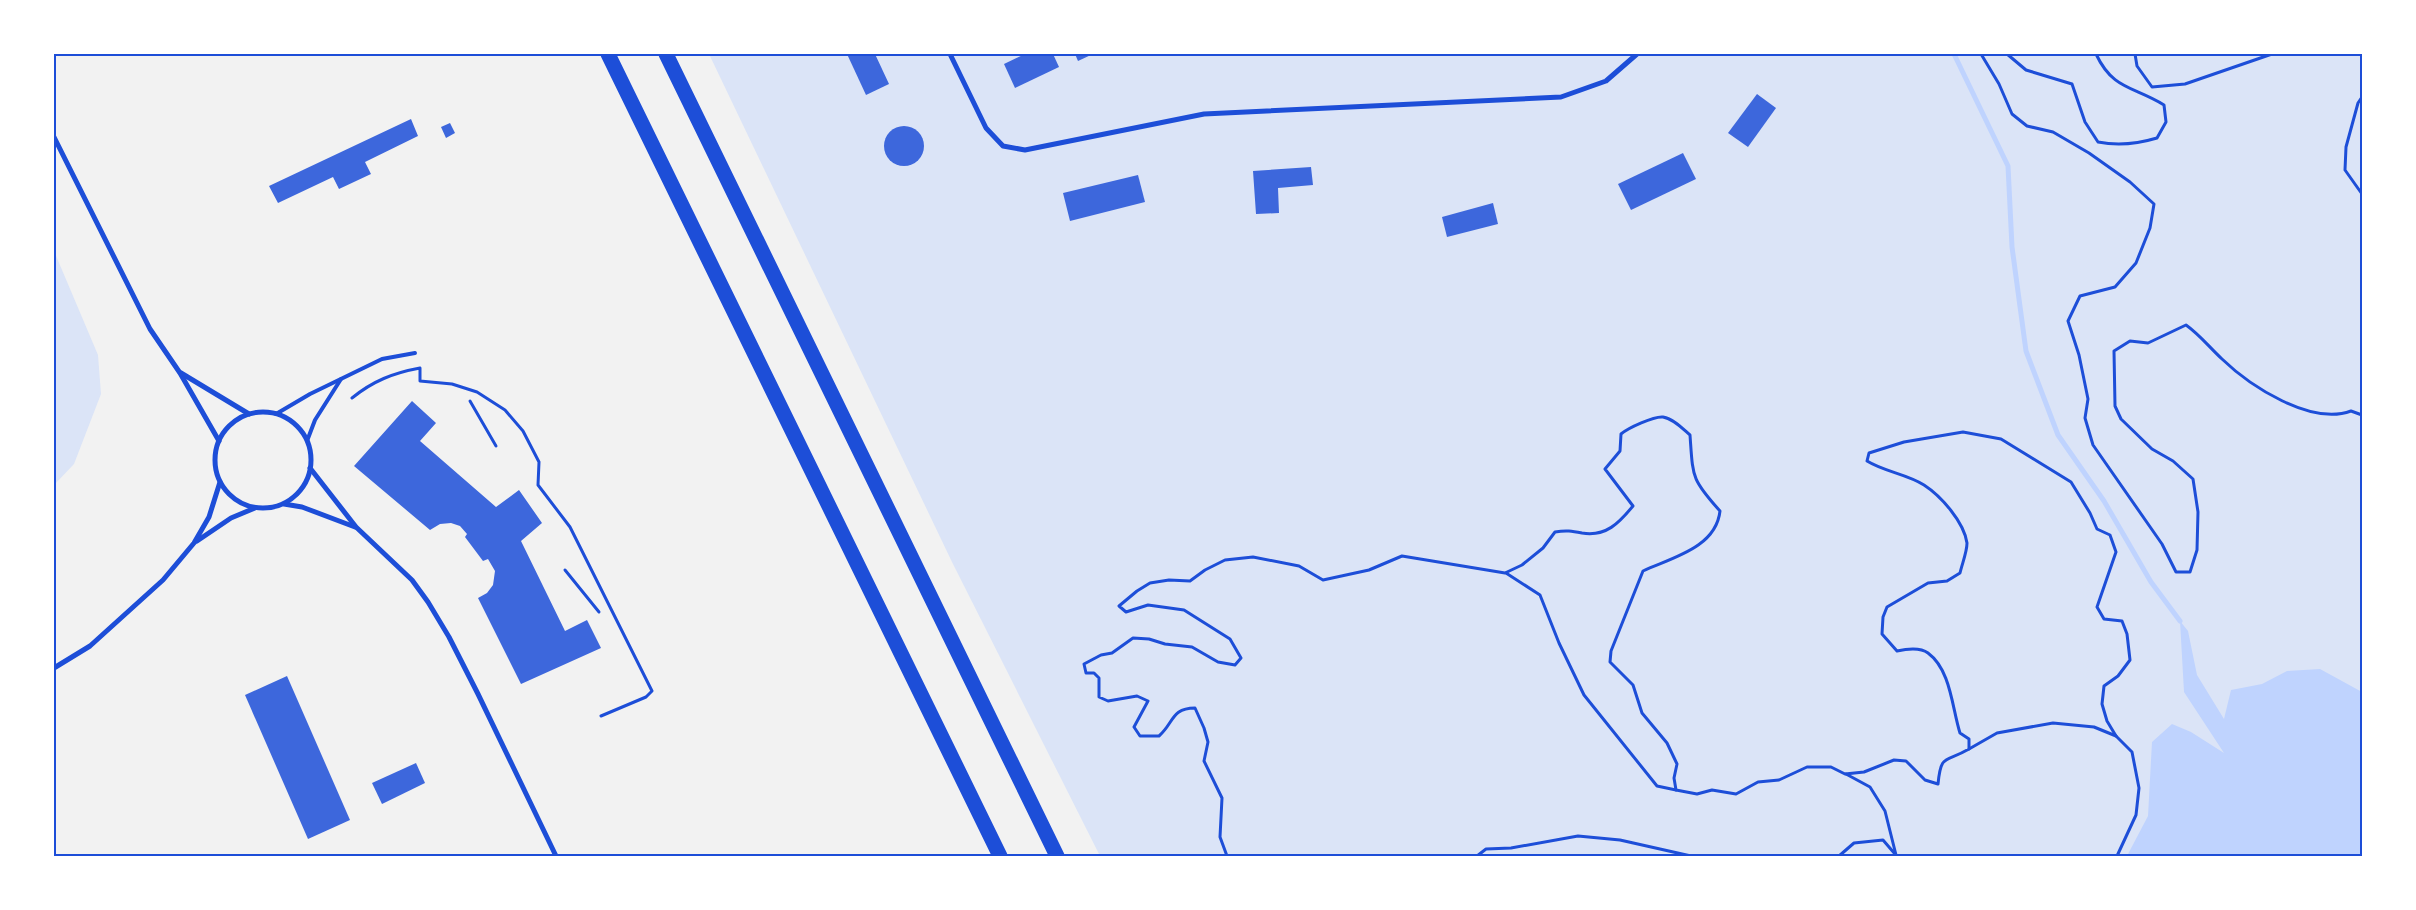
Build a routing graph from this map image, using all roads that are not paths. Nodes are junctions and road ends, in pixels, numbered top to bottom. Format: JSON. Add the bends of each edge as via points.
{"nodes":[{"id":1,"x":608,"y":54,"type":"edge"},
{"id":2,"x":666,"y":54,"type":"edge"},
{"id":3,"x":950,"y":54,"type":"edge"},
{"id":4,"x":1637,"y":54,"type":"edge"},
{"id":5,"x":54,"y":136,"type":"edge"},
{"id":6,"x":415,"y":353,"type":"dead end"},
{"id":7,"x":180,"y":373,"type":"junction"},
{"id":8,"x":343,"y":377,"type":"junction"},
{"id":9,"x":249,"y":414,"type":"junction"},
{"id":10,"x":276,"y":414,"type":"junction"},
{"id":11,"x":219,"y":441,"type":"junction"},
{"id":12,"x":306,"y":441,"type":"junction"},
{"id":13,"x":310,"y":468,"type":"junction"},
{"id":14,"x":220,"y":482,"type":"junction"},
{"id":15,"x":284,"y":504,"type":"junction"},
{"id":16,"x":255,"y":508,"type":"junction"},
{"id":17,"x":356,"y":527,"type":"junction"},
{"id":18,"x":194,"y":543,"type":"junction"},
{"id":19,"x":54,"y":668,"type":"edge"},
{"id":20,"x":556,"y":856,"type":"edge"},
{"id":21,"x":1000,"y":856,"type":"edge"},
{"id":22,"x":1057,"y":856,"type":"edge"}],
"edges":[{"from":1,"to":21,"type":"highway"},
{"from":2,"to":22,"type":"highway"},
{"from":3,"to":4,"type":"street","via":[[986,128],[1003,146],[1025,150],[1204,114],[1562,96],[1606,81]]},
{"from":5,"to":7,"type":"street","via":[[150,329]]},
{"from":6,"to":8,"type":"lane","via":[[382,359]]},
{"from":7,"to":9,"type":"street"},
{"from":7,"to":11,"type":"street"},
{"from":8,"to":10,"type":"lane"},
{"from":8,"to":12,"type":"lane","via":[[315,420]]},
{"from":9,"to":10,"type":"street"},
{"from":9,"to":11,"type":"street","via":[[231,424]]},
{"from":10,"to":12,"type":"street","via":[[288,419]]},
{"from":11,"to":14,"type":"street","via":[[215,469]]},
{"from":12,"to":13,"type":"street"},
{"from":13,"to":15,"type":"street","via":[[306,483]]},
{"from":13,"to":17,"type":"street"},
{"from":14,"to":16,"type":"street","via":[[228,494]]},
{"from":14,"to":18,"type":"street","via":[[209,517]]},
{"from":15,"to":16,"type":"street"},
{"from":15,"to":17,"type":"street"},
{"from":16,"to":18,"type":"street","via":[[231,518]]},
{"from":17,"to":20,"type":"street","via":[[412,580],[449,637]]},
{"from":18,"to":19,"type":"street","via":[[163,580],[90,646]]}]}
